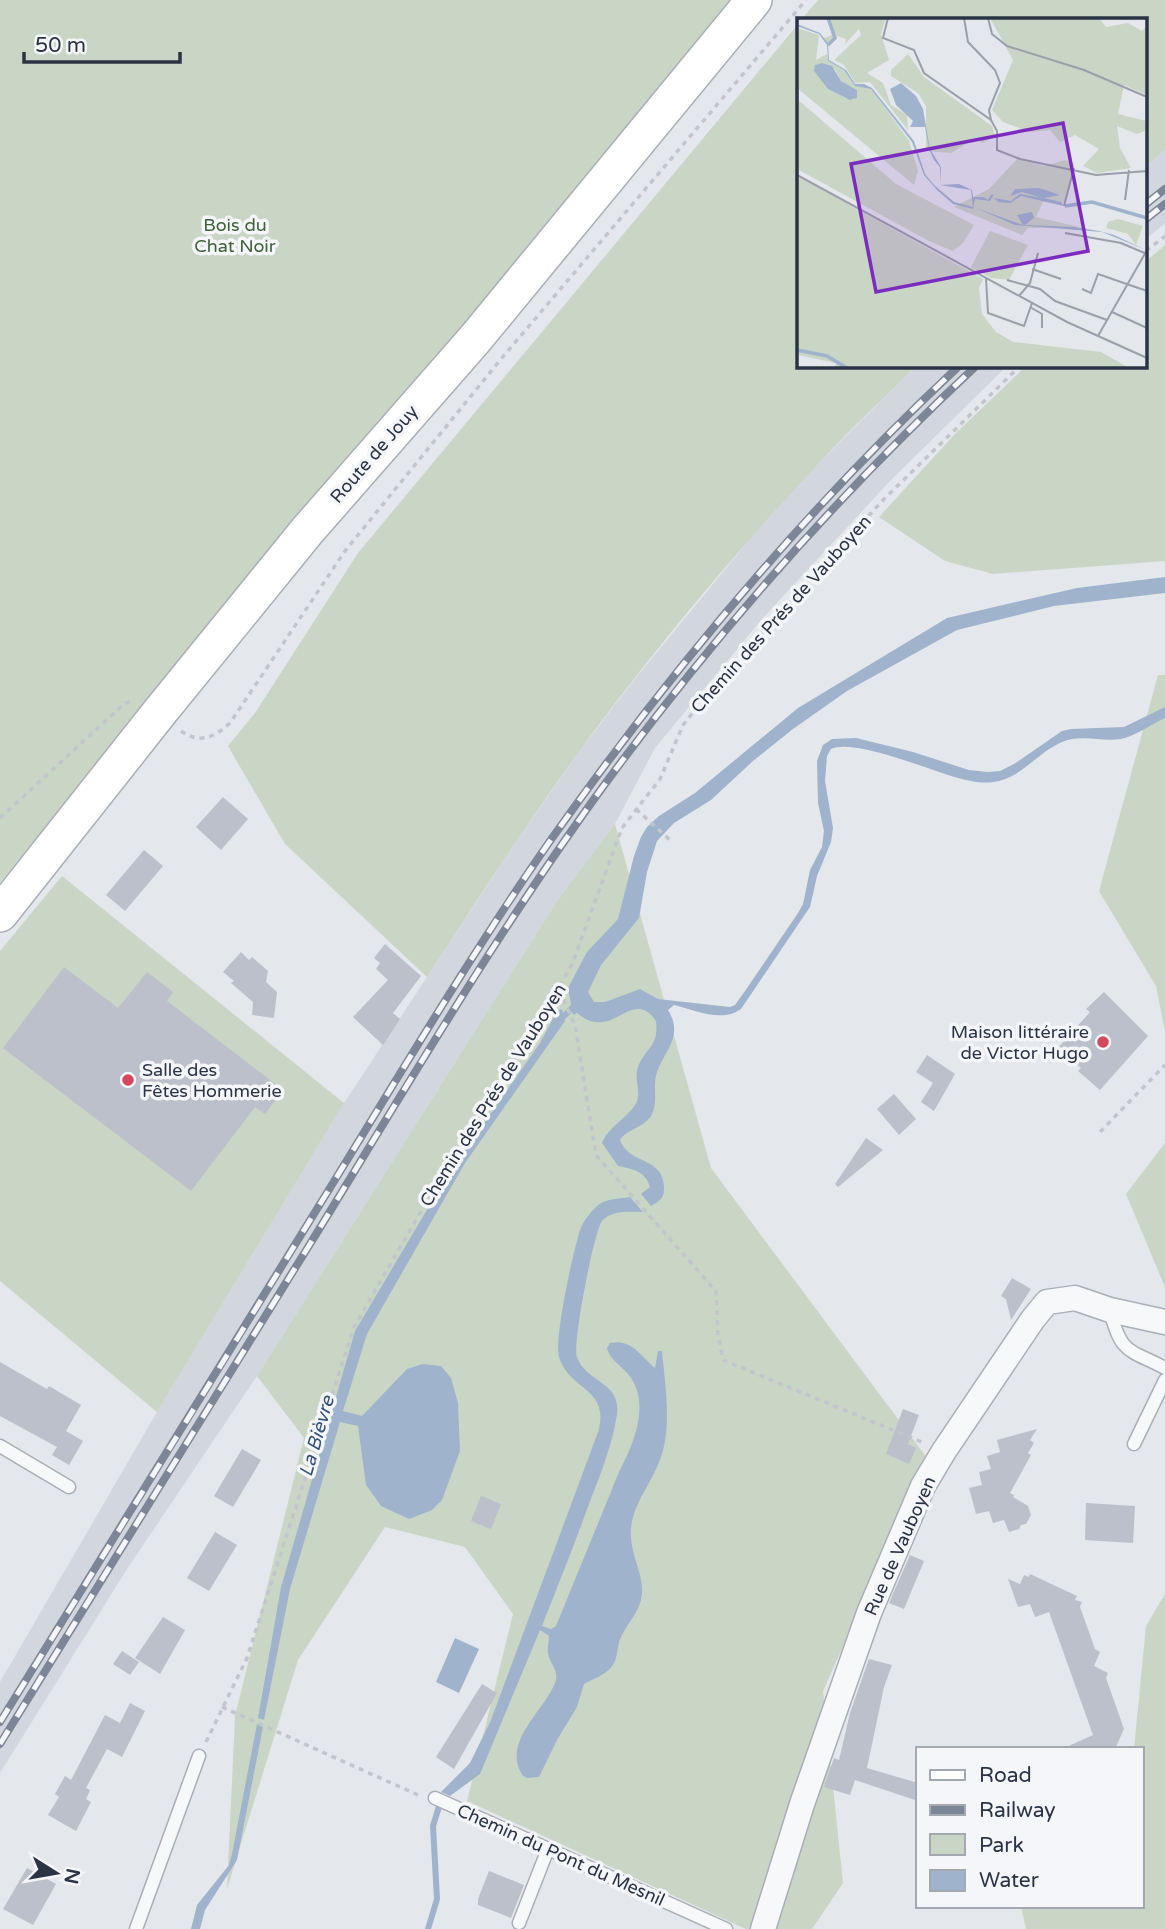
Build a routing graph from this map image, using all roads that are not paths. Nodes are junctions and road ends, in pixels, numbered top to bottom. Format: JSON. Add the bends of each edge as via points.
{"nodes":[{"id":1,"x":754,"y":0,"type":"edge"},
{"id":2,"x":0,"y":914,"type":"edge"},
{"id":3,"x":1110,"y":1310,"type":"junction"},
{"id":4,"x":1165,"y":1322,"type":"edge"},
{"id":5,"x":1165,"y":1368,"type":"edge"},
{"id":6,"x":1165,"y":1380,"type":"edge"},
{"id":7,"x":1134,"y":1444,"type":"dead end"},
{"id":8,"x":0,"y":1446,"type":"edge"},
{"id":9,"x":69,"y":1488,"type":"dead end"},
{"id":10,"x":199,"y":1756,"type":"road end"},
{"id":11,"x":440,"y":1801,"type":"road end"},
{"id":12,"x":548,"y":1849,"type":"junction"},
{"id":13,"x":519,"y":1923,"type":"dead end"},
{"id":14,"x":136,"y":1929,"type":"edge"},
{"id":15,"x":726,"y":1929,"type":"edge"},
{"id":16,"x":763,"y":1929,"type":"edge"}],
"edges":[{"from":1,"to":2,"type":"main road","name":"Route de Jouy","via":[[475,339],[307,531]]},
{"from":3,"to":4,"type":"street","name":"Rue de Vauboyen"},
{"from":3,"to":5,"type":"lane","via":[[1114,1327],[1131,1353]]},
{"from":3,"to":16,"type":"street","name":"Rue de Vauboyen","via":[[1075,1298],[1048,1303],[923,1486],[869,1613]]},
{"from":6,"to":7,"type":"lane"},
{"from":8,"to":9,"type":"lane"},
{"from":10,"to":14,"type":"lane"},
{"from":11,"to":12,"type":"lane","name":"Chemin du Pont du Mesnil"},
{"from":12,"to":13,"type":"lane"},
{"from":12,"to":15,"type":"lane","name":"Chemin du Pont du Mesnil"}]}
